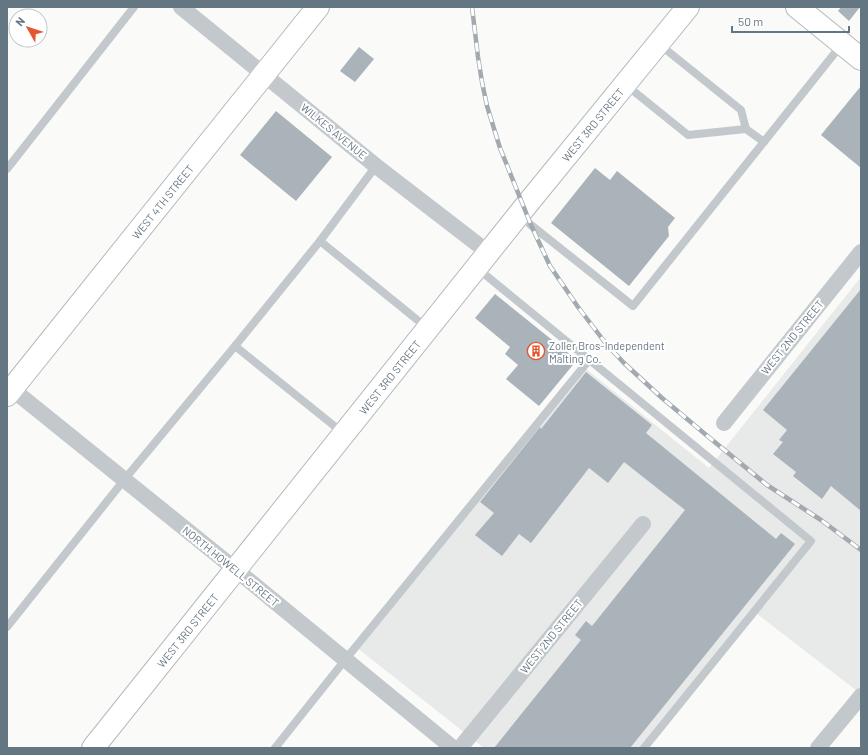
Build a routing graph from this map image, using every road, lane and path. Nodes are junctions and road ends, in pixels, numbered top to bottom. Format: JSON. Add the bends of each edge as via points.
{"nodes":[{"id":1,"x":134,"y":7,"type":"edge"},
{"id":2,"x":181,"y":7,"type":"edge"},
{"id":3,"x":318,"y":7,"type":"edge"},
{"id":4,"x":688,"y":7,"type":"edge"},
{"id":5,"x":797,"y":7,"type":"edge"},
{"id":6,"x":658,"y":44,"type":"junction"},
{"id":7,"x":843,"y":44,"type":"junction"},
{"id":8,"x":861,"y":59,"type":"edge"},
{"id":9,"x":264,"y":75,"type":"junction"},
{"id":10,"x":626,"y":84,"type":"junction"},
{"id":11,"x":746,"y":129,"type":"junction"},
{"id":12,"x":764,"y":142,"type":"junction"},
{"id":13,"x":376,"y":166,"type":"junction"},
{"id":14,"x":7,"y":169,"type":"edge"},
{"id":15,"x":520,"y":214,"type":"junction"},
{"id":16,"x":320,"y":241,"type":"junction"},
{"id":17,"x":861,"y":252,"type":"edge"},
{"id":18,"x":483,"y":260,"type":"junction"},
{"id":19,"x":428,"y":329,"type":"junction"},
{"id":20,"x":235,"y":346,"type":"junction"},
{"id":21,"x":589,"y":360,"type":"junction"},
{"id":22,"x":9,"y":390,"type":"edge"},
{"id":23,"x":724,"y":423,"type":"dead end"},
{"id":24,"x":344,"y":434,"type":"junction"},
{"id":25,"x":124,"y":480,"type":"junction"},
{"id":26,"x":643,"y":524,"type":"dead end"},
{"id":27,"x":236,"y":569,"type":"junction"},
{"id":28,"x":7,"y":627,"type":"edge"},
{"id":29,"x":345,"y":660,"type":"junction"},
{"id":30,"x":861,"y":696,"type":"edge"},
{"id":31,"x":93,"y":748,"type":"edge"},
{"id":32,"x":276,"y":748,"type":"edge"},
{"id":33,"x":453,"y":748,"type":"edge"},
{"id":34,"x":460,"y":748,"type":"edge"},
{"id":35,"x":644,"y":748,"type":"edge"},
{"id":36,"x":818,"y":748,"type":"edge"}],
"edges":[{"from":1,"to":14,"type":"lane"},
{"from":2,"to":9,"type":"street","name":"WILKES AVENUE"},
{"from":3,"to":9,"type":"main road","name":"WEST 4TH STREET"},
{"from":4,"to":6,"type":"main road","name":"WEST 3RD STREET"},
{"from":5,"to":7,"type":"main road"},
{"from":6,"to":10,"type":"main road","name":"WEST 3RD STREET"},
{"from":6,"to":11,"type":"lane","via":[[741,110]]},
{"from":7,"to":8,"type":"main road"},
{"from":7,"to":12,"type":"lane"},
{"from":9,"to":13,"type":"street","name":"WILKES AVENUE"},
{"from":9,"to":22,"type":"main road","name":"WEST 4TH STREET"},
{"from":10,"to":11,"type":"lane","via":[[688,135]]},
{"from":10,"to":15,"type":"main road","name":"WEST 3RD STREET"},
{"from":11,"to":12,"type":"lane"},
{"from":12,"to":15,"type":"lane","via":[[633,306]]},
{"from":13,"to":16,"type":"lane"},
{"from":13,"to":18,"type":"street","name":"WILKES AVENUE"},
{"from":15,"to":18,"type":"main road","name":"WEST 3RD STREET"},
{"from":16,"to":19,"type":"lane"},
{"from":16,"to":20,"type":"lane"},
{"from":17,"to":23,"type":"street","name":"WEST 2ND STREET"},
{"from":18,"to":19,"type":"main road","name":"WEST 3RD STREET"},
{"from":18,"to":21,"type":"lane"},
{"from":19,"to":24,"type":"main road","name":"WEST 3RD STREET"},
{"from":20,"to":24,"type":"lane"},
{"from":20,"to":25,"type":"lane"},
{"from":21,"to":29,"type":"lane"},
{"from":21,"to":35,"type":"lane","via":[[811,541]]},
{"from":22,"to":25,"type":"street","name":"NORTH HOWELL STREET"},
{"from":24,"to":27,"type":"main road","name":"WEST 3RD STREET"},
{"from":25,"to":27,"type":"street","name":"NORTH HOWELL STREET"},
{"from":25,"to":28,"type":"lane"},
{"from":26,"to":34,"type":"street","name":"WEST 2ND STREET"},
{"from":27,"to":29,"type":"street","name":"NORTH HOWELL STREET"},
{"from":27,"to":31,"type":"main road","name":"WEST 3RD STREET"},
{"from":29,"to":32,"type":"lane"},
{"from":29,"to":33,"type":"street","name":"NORTH HOWELL STREET"},
{"from":30,"to":36,"type":"street"}]}
